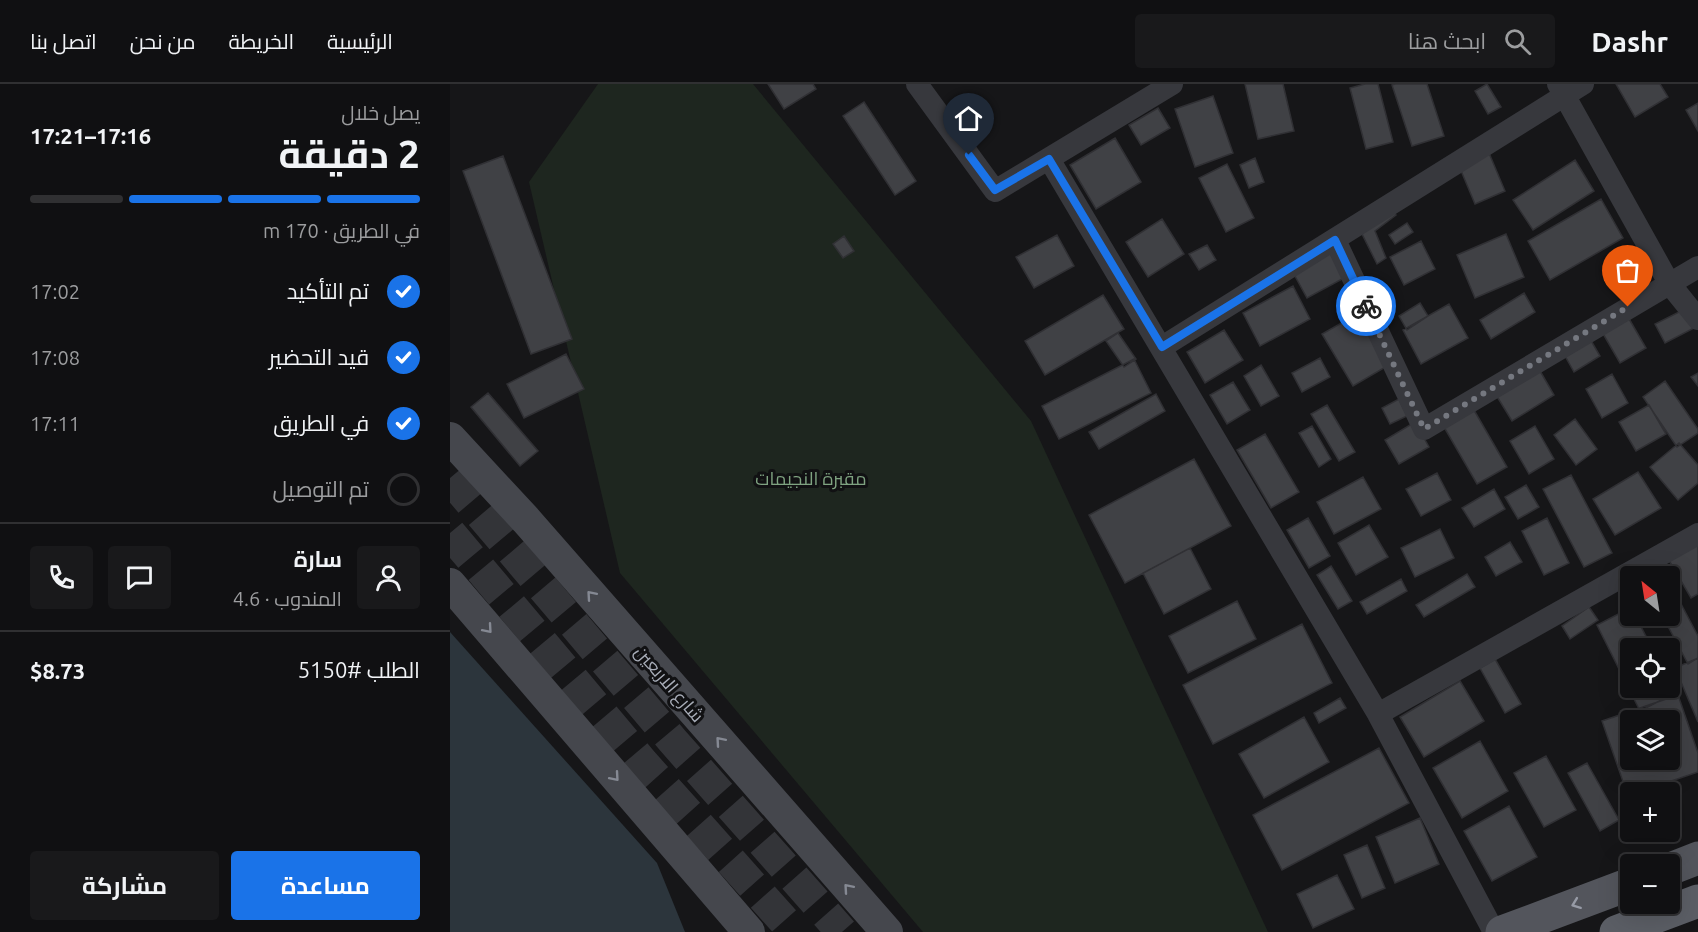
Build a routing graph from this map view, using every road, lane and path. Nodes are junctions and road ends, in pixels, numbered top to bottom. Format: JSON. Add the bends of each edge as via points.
{"nodes":[{"id":1,"x":917,"y":84,"type":"edge"},
{"id":2,"x":1172,"y":84,"type":"edge"},
{"id":3,"x":1583,"y":84,"type":"edge"},
{"id":4,"x":1561,"y":90,"type":"edge"},
{"id":5,"x":1049,"y":159,"type":"junction"},
{"id":6,"x":1335,"y":240,"type":"junction"},
{"id":7,"x":1698,"y":267,"type":"edge"},
{"id":8,"x":1669,"y":283,"type":"junction"},
{"id":9,"x":1698,"y":319,"type":"edge"},
{"id":10,"x":1162,"y":347,"type":"junction"},
{"id":11,"x":450,"y":438,"type":"edge"},
{"id":12,"x":1698,"y":534,"type":"edge"},
{"id":13,"x":450,"y":584,"type":"edge"},
{"id":14,"x":1378,"y":714,"type":"junction"},
{"id":15,"x":1698,"y":858,"type":"edge"},
{"id":16,"x":1680,"y":865,"type":"edge"},
{"id":17,"x":1620,"y":888,"type":"edge"},
{"id":18,"x":1698,"y":901,"type":"edge"},
{"id":19,"x":1698,"y":921,"type":"edge"},
{"id":20,"x":749,"y":932,"type":"edge"},
{"id":21,"x":887,"y":932,"type":"edge"},
{"id":22,"x":1494,"y":932,"type":"edge"},
{"id":23,"x":1502,"y":932,"type":"edge"},
{"id":24,"x":1616,"y":932,"type":"edge"},
{"id":25,"x":1669,"y":932,"type":"edge"}],
"edges":[{"from":1,"to":5,"type":"street","via":[[995,190]]},
{"from":2,"to":5,"type":"street"},
{"from":3,"to":4,"type":"street"},
{"from":4,"to":6,"type":"street"},
{"from":4,"to":8,"type":"street"},
{"from":5,"to":10,"type":"street"},
{"from":6,"to":8,"type":"street","via":[[1424,429]]},
{"from":6,"to":10,"type":"street"},
{"from":7,"to":8,"type":"street"},
{"from":8,"to":9,"type":"street"},
{"from":10,"to":14,"type":"street"},
{"from":21,"to":11,"type":"main road","name":"شارع الاربعين","one_way":true},
{"from":12,"to":14,"type":"street"},
{"from":13,"to":20,"type":"main road","one_way":true},
{"from":14,"to":22,"type":"street"},
{"from":15,"to":16,"type":"main road"},
{"from":17,"to":23,"type":"main road","one_way":true},
{"from":18,"to":24,"type":"highway"},
{"from":19,"to":25,"type":"highway"}]}
